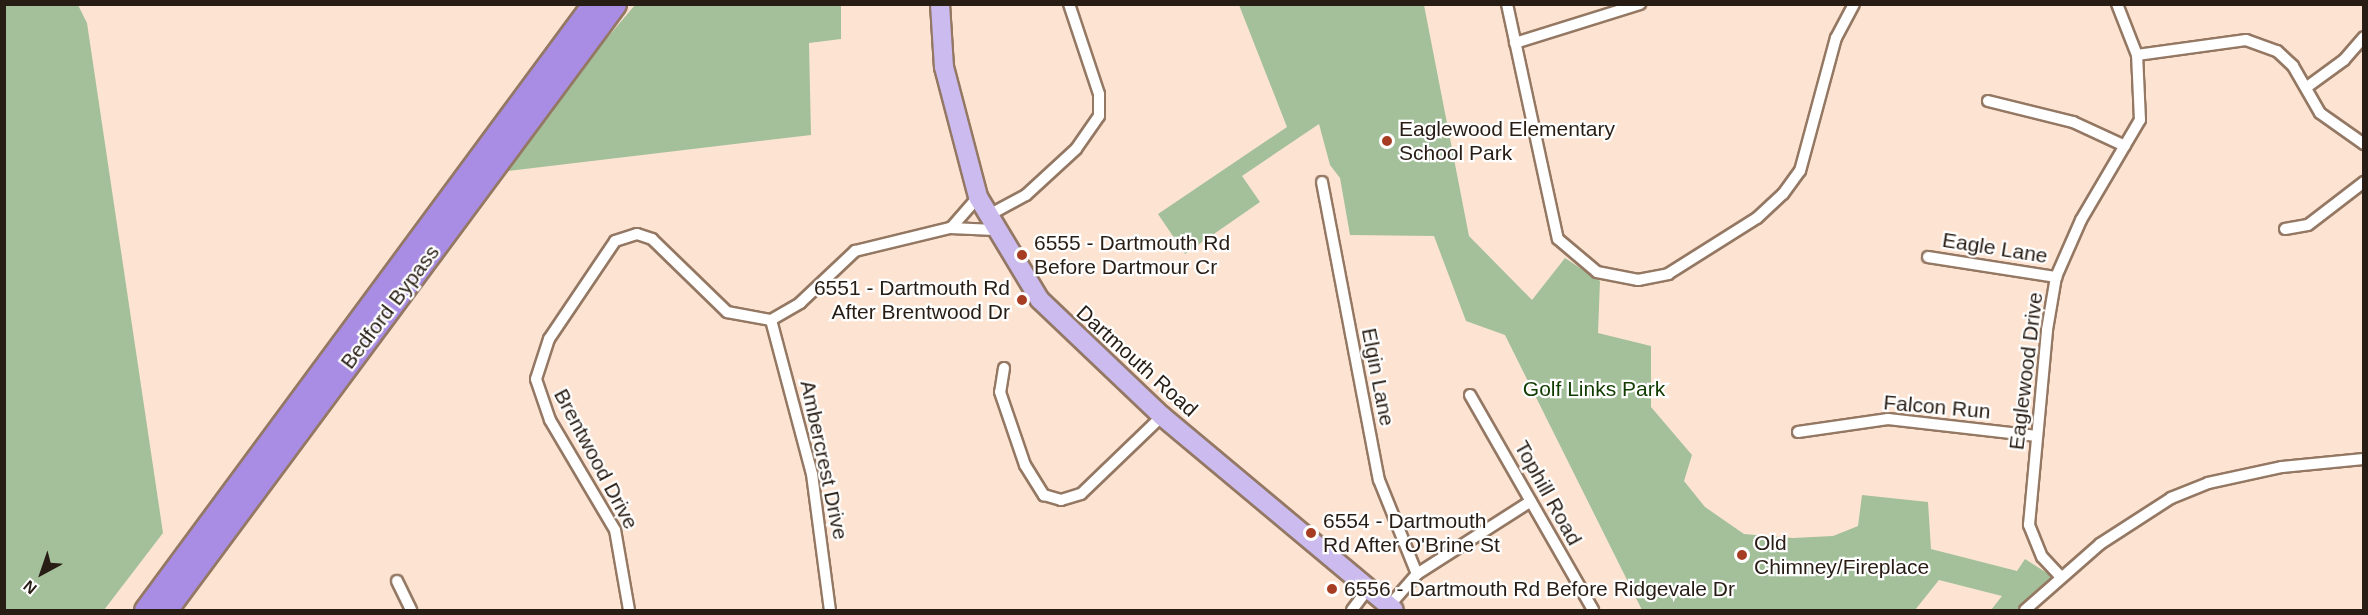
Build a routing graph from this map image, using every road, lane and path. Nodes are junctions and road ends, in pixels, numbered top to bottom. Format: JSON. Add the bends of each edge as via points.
{"nodes":[{"id":1,"x":593,"y":4,"type":"edge"},
{"id":2,"x":615,"y":4,"type":"edge"},
{"id":3,"x":940,"y":4,"type":"edge"},
{"id":4,"x":1070,"y":4,"type":"edge"},
{"id":5,"x":1507,"y":4,"type":"edge"},
{"id":6,"x":1640,"y":4,"type":"edge"},
{"id":7,"x":1854,"y":4,"type":"edge"},
{"id":8,"x":2117,"y":4,"type":"edge"},
{"id":9,"x":2364,"y":37,"type":"edge"},
{"id":10,"x":1515,"y":43,"type":"junction"},
{"id":11,"x":2137,"y":55,"type":"junction"},
{"id":12,"x":2307,"y":87,"type":"junction"},
{"id":13,"x":1988,"y":101,"type":"dead end"},
{"id":14,"x":2364,"y":144,"type":"edge"},
{"id":15,"x":2126,"y":146,"type":"junction"},
{"id":16,"x":1322,"y":182,"type":"dead end"},
{"id":17,"x":2364,"y":182,"type":"edge"},
{"id":18,"x":978,"y":197,"type":"junction"},
{"id":19,"x":991,"y":223,"type":"junction"},
{"id":20,"x":950,"y":228,"type":"junction"},
{"id":21,"x":2285,"y":230,"type":"dead end"},
{"id":22,"x":1928,"y":257,"type":"dead end"},
{"id":23,"x":2056,"y":277,"type":"junction"},
{"id":24,"x":771,"y":320,"type":"junction"},
{"id":25,"x":1004,"y":368,"type":"dead end"},
{"id":26,"x":1470,"y":395,"type":"dead end"},
{"id":27,"x":1162,"y":416,"type":"junction"},
{"id":28,"x":1798,"y":432,"type":"dead end"},
{"id":29,"x":2037,"y":436,"type":"junction"},
{"id":30,"x":2364,"y":459,"type":"edge"},
{"id":31,"x":1531,"y":501,"type":"junction"},
{"id":32,"x":1417,"y":574,"type":"junction"},
{"id":33,"x":2060,"y":576,"type":"junction"},
{"id":34,"x":397,"y":581,"type":"dead end"},
{"id":35,"x":1368,"y":589,"type":"junction"},
{"id":36,"x":1392,"y":608,"type":"edge"},
{"id":37,"x":145,"y":610,"type":"edge"},
{"id":38,"x":166,"y":610,"type":"edge"},
{"id":39,"x":411,"y":610,"type":"edge"},
{"id":40,"x":629,"y":610,"type":"edge"},
{"id":41,"x":830,"y":610,"type":"edge"},
{"id":42,"x":1352,"y":610,"type":"edge"},
{"id":43,"x":1593,"y":610,"type":"edge"},
{"id":44,"x":2025,"y":610,"type":"edge"}],
"edges":[{"from":1,"to":37,"type":"highway","name":"Bedford Bypass"},
{"from":2,"to":38,"type":"highway","name":"Bedford Bypass"},
{"from":3,"to":18,"type":"main road","name":"Dartmouth Road","via":[[944,67]]},
{"from":4,"to":19,"type":"street","via":[[1099,94],[1099,116],[1076,149]]},
{"from":5,"to":10,"type":"street"},
{"from":6,"to":10,"type":"street"},
{"from":7,"to":10,"type":"street","via":[[1836,38],[1800,171],[1783,194],[1757,218],[1668,274],[1638,280],[1597,272],[1558,239]]},
{"from":8,"to":11,"type":"street","name":"Eaglewood Drive"},
{"from":9,"to":12,"type":"street","via":[[2344,60]]},
{"from":11,"to":12,"type":"street","via":[[2246,40],[2277,51]]},
{"from":11,"to":15,"type":"street","name":"Eaglewood Drive","via":[[2140,120]]},
{"from":12,"to":14,"type":"street","via":[[2320,113]]},
{"from":13,"to":15,"type":"street","via":[[2073,122]]},
{"from":15,"to":23,"type":"street","name":"Eaglewood Drive","via":[[2081,220]]},
{"from":16,"to":32,"type":"street","name":"Elgin Lane","via":[[1379,480]]},
{"from":17,"to":21,"type":"street","via":[[2308,225]]},
{"from":18,"to":19,"type":"main road","name":"Dartmouth Road"},
{"from":18,"to":20,"type":"street"},
{"from":19,"to":20,"type":"street"},
{"from":19,"to":27,"type":"main road","name":"Dartmouth Road","via":[[1040,300]]},
{"from":20,"to":24,"type":"street","via":[[855,251],[800,303]]},
{"from":22,"to":23,"type":"street","name":"Eagle Lane"},
{"from":23,"to":29,"type":"street","name":"Eaglewood Drive"},
{"from":24,"to":40,"type":"street","name":"Brentwood Drive","via":[[727,312],[652,239],[637,234],[615,242],[539,358],[539,398],[615,530]]},
{"from":24,"to":41,"type":"street","name":"Ambercrest Drive","via":[[812,474]]},
{"from":25,"to":27,"type":"street","via":[[1000,392],[1025,465],[1044,495],[1061,500],[1081,494]]},
{"from":26,"to":31,"type":"street","name":"Tophill Road"},
{"from":27,"to":35,"type":"main road","name":"Dartmouth Road"},
{"from":28,"to":29,"type":"street","name":"Falcon Run","via":[[1888,419]]},
{"from":29,"to":33,"type":"street","name":"Eaglewood Drive","via":[[2029,525],[2042,557]]},
{"from":30,"to":33,"type":"street","via":[[2282,467],[2208,483],[2132,522]]},
{"from":31,"to":32,"type":"street"},
{"from":31,"to":43,"type":"street","name":"Tophill Road"},
{"from":32,"to":36,"type":"street"},
{"from":33,"to":44,"type":"street"},
{"from":34,"to":39,"type":"street"},
{"from":35,"to":36,"type":"main road","name":"Dartmouth Road"},
{"from":35,"to":42,"type":"street"}]}
